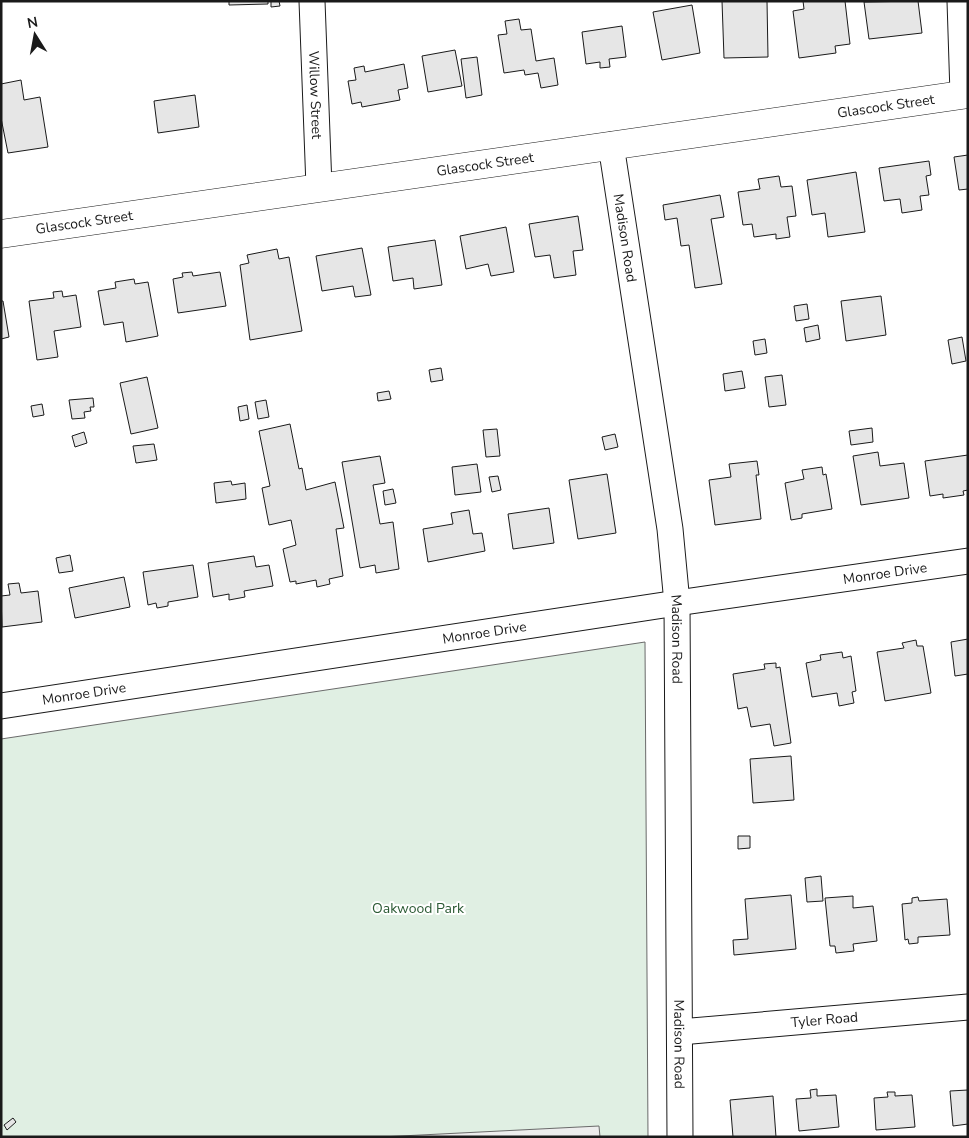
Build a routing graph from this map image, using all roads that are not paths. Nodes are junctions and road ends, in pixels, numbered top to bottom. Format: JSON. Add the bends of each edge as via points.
{"nodes":[{"id":1,"x":312,"y":1,"type":"edge"},
{"id":2,"x":960,"y":1,"type":"edge"},
{"id":3,"x":965,"y":94,"type":"edge"},
{"id":4,"x":611,"y":145,"type":"junction"},
{"id":5,"x":319,"y":187,"type":"junction"},
{"id":6,"x":1,"y":234,"type":"edge"},
{"id":7,"x":968,"y":561,"type":"edge"},
{"id":8,"x":677,"y":603,"type":"junction"},
{"id":9,"x":1,"y":706,"type":"edge"},
{"id":10,"x":968,"y":1007,"type":"edge"},
{"id":11,"x":680,"y":1032,"type":"junction"},
{"id":12,"x":680,"y":1137,"type":"edge"}],
"edges":[{"from":1,"to":5,"type":"street","name":"Willow Street"},
{"from":2,"to":3,"type":"street"},
{"from":3,"to":4,"type":"street","name":"Glascock Street"},
{"from":4,"to":5,"type":"street","name":"Glascock Street"},
{"from":4,"to":8,"type":"street","name":"Madison Road","via":[[670,529]]},
{"from":5,"to":6,"type":"street","name":"Glascock Street"},
{"from":7,"to":8,"type":"street","name":"Monroe Drive"},
{"from":8,"to":9,"type":"street","name":"Monroe Drive"},
{"from":8,"to":11,"type":"street","name":"Madison Road"},
{"from":10,"to":11,"type":"street","name":"Tyler Road"},
{"from":11,"to":12,"type":"street","name":"Madison Road"}]}
